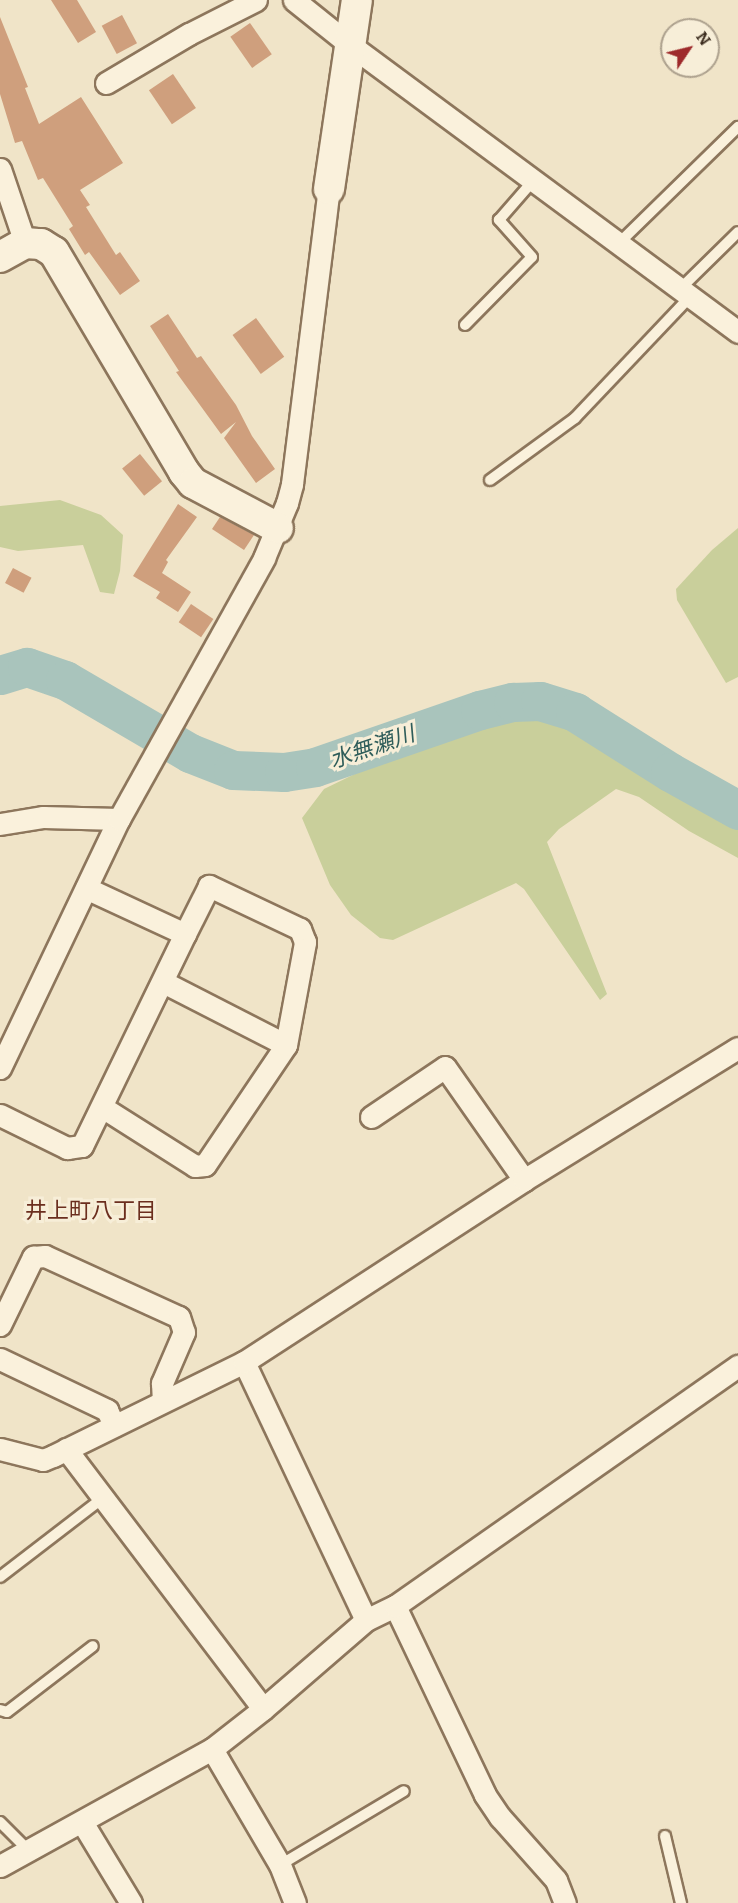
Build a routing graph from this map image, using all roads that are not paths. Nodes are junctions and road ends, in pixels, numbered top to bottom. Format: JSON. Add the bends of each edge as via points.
{"nodes":[{"id":1,"x":256,"y":0,"type":"edge"},
{"id":2,"x":294,"y":0,"type":"edge"},
{"id":3,"x":357,"y":0,"type":"edge"},
{"id":4,"x":349,"y":44,"type":"junction"},
{"id":5,"x":106,"y":83,"type":"dead end"},
{"id":6,"x":738,"y":127,"type":"edge"},
{"id":7,"x":0,"y":169,"type":"edge"},
{"id":8,"x":533,"y":181,"type":"junction"},
{"id":9,"x":330,"y":189,"type":"joint"},
{"id":10,"x":738,"y":232,"type":"edge"},
{"id":11,"x":618,"y":243,"type":"junction"},
{"id":12,"x":13,"y":250,"type":"edge"},
{"id":13,"x":685,"y":293,"type":"junction"},
{"id":14,"x":465,"y":325,"type":"dead end"},
{"id":15,"x":738,"y":332,"type":"edge"},
{"id":16,"x":489,"y":480,"type":"dead end"},
{"id":17,"x":278,"y":528,"type":"junction"},
{"id":18,"x":119,"y":819,"type":"junction"},
{"id":19,"x":0,"y":824,"type":"edge"},
{"id":20,"x":86,"y":888,"type":"junction"},
{"id":21,"x":185,"y":934,"type":"junction"},
{"id":22,"x":163,"y":982,"type":"junction"},
{"id":23,"x":286,"y":1045,"type":"junction"},
{"id":24,"x":738,"y":1048,"type":"edge"},
{"id":25,"x":0,"y":1068,"type":"edge"},
{"id":26,"x":102,"y":1107,"type":"junction"},
{"id":27,"x":0,"y":1115,"type":"edge"},
{"id":28,"x":371,"y":1117,"type":"dead end"},
{"id":29,"x":524,"y":1179,"type":"junction"},
{"id":30,"x":0,"y":1325,"type":"edge"},
{"id":31,"x":0,"y":1359,"type":"edge"},
{"id":32,"x":244,"y":1362,"type":"junction"},
{"id":33,"x":738,"y":1366,"type":"edge"},
{"id":34,"x":163,"y":1400,"type":"junction"},
{"id":35,"x":114,"y":1425,"type":"junction"},
{"id":36,"x":0,"y":1449,"type":"edge"},
{"id":37,"x":66,"y":1449,"type":"junction"},
{"id":38,"x":103,"y":1498,"type":"junction"},
{"id":39,"x":0,"y":1577,"type":"edge"},
{"id":40,"x":395,"y":1606,"type":"junction"},
{"id":41,"x":366,"y":1620,"type":"junction"},
{"id":42,"x":93,"y":1646,"type":"dead end"},
{"id":43,"x":263,"y":1709,"type":"junction"},
{"id":44,"x":0,"y":1710,"type":"edge"},
{"id":45,"x":212,"y":1749,"type":"junction"},
{"id":46,"x":404,"y":1791,"type":"dead end"},
{"id":47,"x":0,"y":1822,"type":"edge"},
{"id":48,"x":82,"y":1822,"type":"junction"},
{"id":49,"x":665,"y":1836,"type":"dead end"},
{"id":50,"x":28,"y":1850,"type":"junction"},
{"id":51,"x":280,"y":1865,"type":"junction"},
{"id":52,"x":0,"y":1866,"type":"edge"},
{"id":53,"x":131,"y":1903,"type":"edge"},
{"id":54,"x":295,"y":1903,"type":"edge"},
{"id":55,"x":565,"y":1903,"type":"edge"},
{"id":56,"x":681,"y":1903,"type":"edge"}],
"edges":[{"from":1,"to":5,"type":"street"},
{"from":2,"to":4,"type":"street"},
{"from":3,"to":4,"type":"street"},
{"from":4,"to":8,"type":"street"},
{"from":4,"to":9,"type":"street"},
{"from":6,"to":11,"type":"lane"},
{"from":7,"to":12,"type":"street"},
{"from":8,"to":11,"type":"street"},
{"from":8,"to":14,"type":"lane","via":[[499,220],[532,257]]},
{"from":9,"to":17,"type":"street","via":[[292,484]]},
{"from":10,"to":13,"type":"lane"},
{"from":11,"to":13,"type":"street"},
{"from":12,"to":17,"type":"street","via":[[41,244],[54,252],[194,483]]},
{"from":13,"to":15,"type":"street"},
{"from":13,"to":16,"type":"lane","via":[[575,418]]},
{"from":17,"to":18,"type":"street"},
{"from":18,"to":19,"type":"street","via":[[43,817]]},
{"from":18,"to":20,"type":"street"},
{"from":20,"to":21,"type":"street"},
{"from":20,"to":25,"type":"street"},
{"from":21,"to":22,"type":"street"},
{"from":21,"to":23,"type":"street","via":[[208,886],[300,929],[304,942]]},
{"from":22,"to":23,"type":"street"},
{"from":22,"to":26,"type":"street"},
{"from":23,"to":26,"type":"street","via":[[205,1166],[195,1166]]},
{"from":24,"to":29,"type":"street"},
{"from":26,"to":27,"type":"street","via":[[82,1146],[75,1149]]},
{"from":28,"to":29,"type":"street","via":[[445,1067]]},
{"from":29,"to":32,"type":"street"},
{"from":30,"to":34,"type":"street","via":[[33,1257],[45,1256],[179,1317],[184,1332],[162,1383]]},
{"from":31,"to":35,"type":"street","via":[[107,1410]]},
{"from":32,"to":34,"type":"street"},
{"from":32,"to":41,"type":"street"},
{"from":33,"to":40,"type":"street"},
{"from":34,"to":35,"type":"street"},
{"from":35,"to":37,"type":"street"},
{"from":36,"to":37,"type":"street","via":[[43,1460]]},
{"from":37,"to":38,"type":"street"},
{"from":38,"to":39,"type":"lane"},
{"from":38,"to":43,"type":"street"},
{"from":40,"to":41,"type":"street"},
{"from":40,"to":55,"type":"street","via":[[485,1795],[556,1880]]},
{"from":41,"to":43,"type":"street"},
{"from":42,"to":44,"type":"lane","via":[[7,1712]]},
{"from":43,"to":45,"type":"street"},
{"from":45,"to":48,"type":"street"},
{"from":45,"to":51,"type":"street"},
{"from":46,"to":51,"type":"lane"},
{"from":47,"to":50,"type":"lane"},
{"from":48,"to":50,"type":"street"},
{"from":48,"to":53,"type":"street"},
{"from":49,"to":56,"type":"lane"},
{"from":50,"to":52,"type":"street"},
{"from":51,"to":54,"type":"street"}]}
